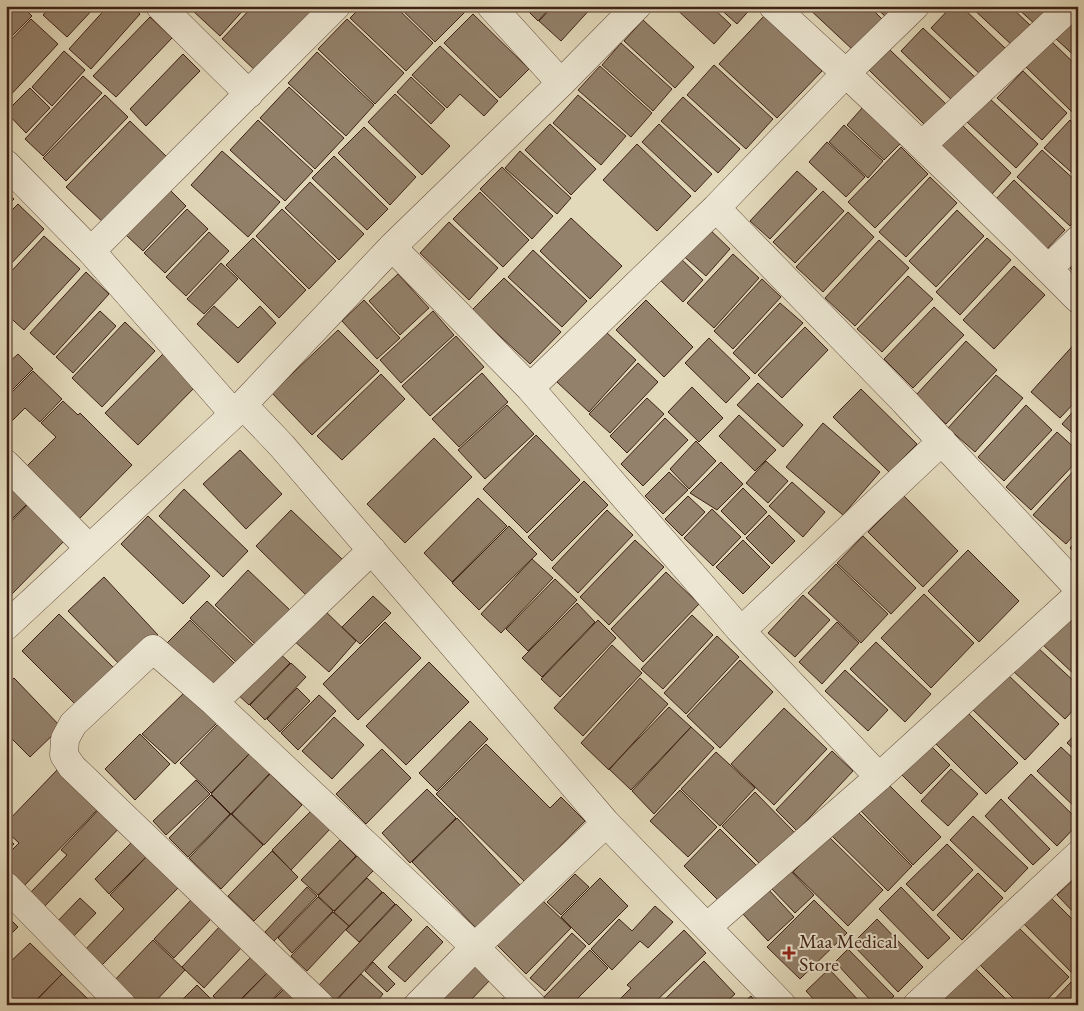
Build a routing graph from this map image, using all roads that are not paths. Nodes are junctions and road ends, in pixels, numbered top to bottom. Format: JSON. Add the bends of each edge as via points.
{"nodes":[{"id":1,"x":160,"y":6,"type":"edge"},
{"id":2,"x":336,"y":6,"type":"edge"},
{"id":3,"x":491,"y":6,"type":"edge"},
{"id":4,"x":636,"y":6,"type":"edge"},
{"id":5,"x":773,"y":6,"type":"edge"},
{"id":6,"x":915,"y":6,"type":"edge"},
{"id":7,"x":1071,"y":6,"type":"edge"},
{"id":8,"x":846,"y":73,"type":"junction"},
{"id":9,"x":561,"y":83,"type":"junction"},
{"id":10,"x":249,"y":94,"type":"junction"},
{"id":11,"x":922,"y":145,"type":"junction"},
{"id":12,"x":6,"y":164,"type":"edge"},
{"id":13,"x":716,"y":208,"type":"junction"},
{"id":14,"x":1078,"y":240,"type":"edge"},
{"id":15,"x":392,"y":247,"type":"junction"},
{"id":16,"x":91,"y":251,"type":"junction"},
{"id":17,"x":1048,"y":269,"type":"junction"},
{"id":18,"x":1078,"y":299,"type":"edge"},
{"id":19,"x":530,"y":388,"type":"junction"},
{"id":20,"x":238,"y":409,"type":"junction"},
{"id":21,"x":942,"y":441,"type":"junction"},
{"id":22,"x":6,"y":464,"type":"edge"},
{"id":23,"x":89,"y":548,"type":"junction"},
{"id":24,"x":372,"y":550,"type":"junction"},
{"id":25,"x":1078,"y":588,"type":"edge"},
{"id":26,"x":1078,"y":595,"type":"edge"},
{"id":27,"x":6,"y":626,"type":"edge"},
{"id":28,"x":741,"y":631,"type":"junction"},
{"id":29,"x":214,"y":702,"type":"junction"},
{"id":30,"x":879,"y":777,"type":"junction"},
{"id":31,"x":606,"y":823,"type":"junction"},
{"id":32,"x":1078,"y":855,"type":"edge"},
{"id":33,"x":6,"y":886,"type":"edge"},
{"id":34,"x":707,"y":927,"type":"junction"},
{"id":35,"x":475,"y":947,"type":"junction"},
{"id":36,"x":122,"y":1005,"type":"edge"},
{"id":37,"x":320,"y":1005,"type":"edge"},
{"id":38,"x":418,"y":1005,"type":"edge"},
{"id":39,"x":532,"y":1005,"type":"edge"},
{"id":40,"x":782,"y":1005,"type":"edge"},
{"id":41,"x":916,"y":1005,"type":"edge"}],
"edges":[{"from":1,"to":10,"type":"street"},
{"from":2,"to":10,"type":"street"},
{"from":3,"to":9,"type":"street"},
{"from":4,"to":9,"type":"street"},
{"from":5,"to":8,"type":"street"},
{"from":6,"to":8,"type":"street"},
{"from":7,"to":11,"type":"street"},
{"from":8,"to":11,"type":"street"},
{"from":8,"to":13,"type":"street"},
{"from":9,"to":15,"type":"street"},
{"from":10,"to":16,"type":"street"},
{"from":11,"to":17,"type":"street"},
{"from":12,"to":16,"type":"street"},
{"from":13,"to":19,"type":"street"},
{"from":13,"to":21,"type":"street"},
{"from":14,"to":17,"type":"street"},
{"from":15,"to":19,"type":"street"},
{"from":15,"to":20,"type":"street"},
{"from":16,"to":20,"type":"street"},
{"from":17,"to":18,"type":"street"},
{"from":19,"to":28,"type":"street"},
{"from":20,"to":23,"type":"street"},
{"from":20,"to":24,"type":"street","via":[[282,446]]},
{"from":21,"to":25,"type":"street"},
{"from":21,"to":28,"type":"street"},
{"from":22,"to":23,"type":"street"},
{"from":23,"to":27,"type":"street"},
{"from":24,"to":29,"type":"street"},
{"from":24,"to":31,"type":"street"},
{"from":26,"to":30,"type":"street"},
{"from":28,"to":30,"type":"street"},
{"from":29,"to":35,"type":"street"},
{"from":29,"to":37,"type":"street","via":[[153,648],[73,724],[65,739],[64,755]]},
{"from":30,"to":34,"type":"street"},
{"from":31,"to":34,"type":"street"},
{"from":31,"to":35,"type":"street"},
{"from":32,"to":41,"type":"street"},
{"from":33,"to":36,"type":"street"},
{"from":34,"to":40,"type":"street"},
{"from":35,"to":38,"type":"street"},
{"from":35,"to":39,"type":"street"}]}
